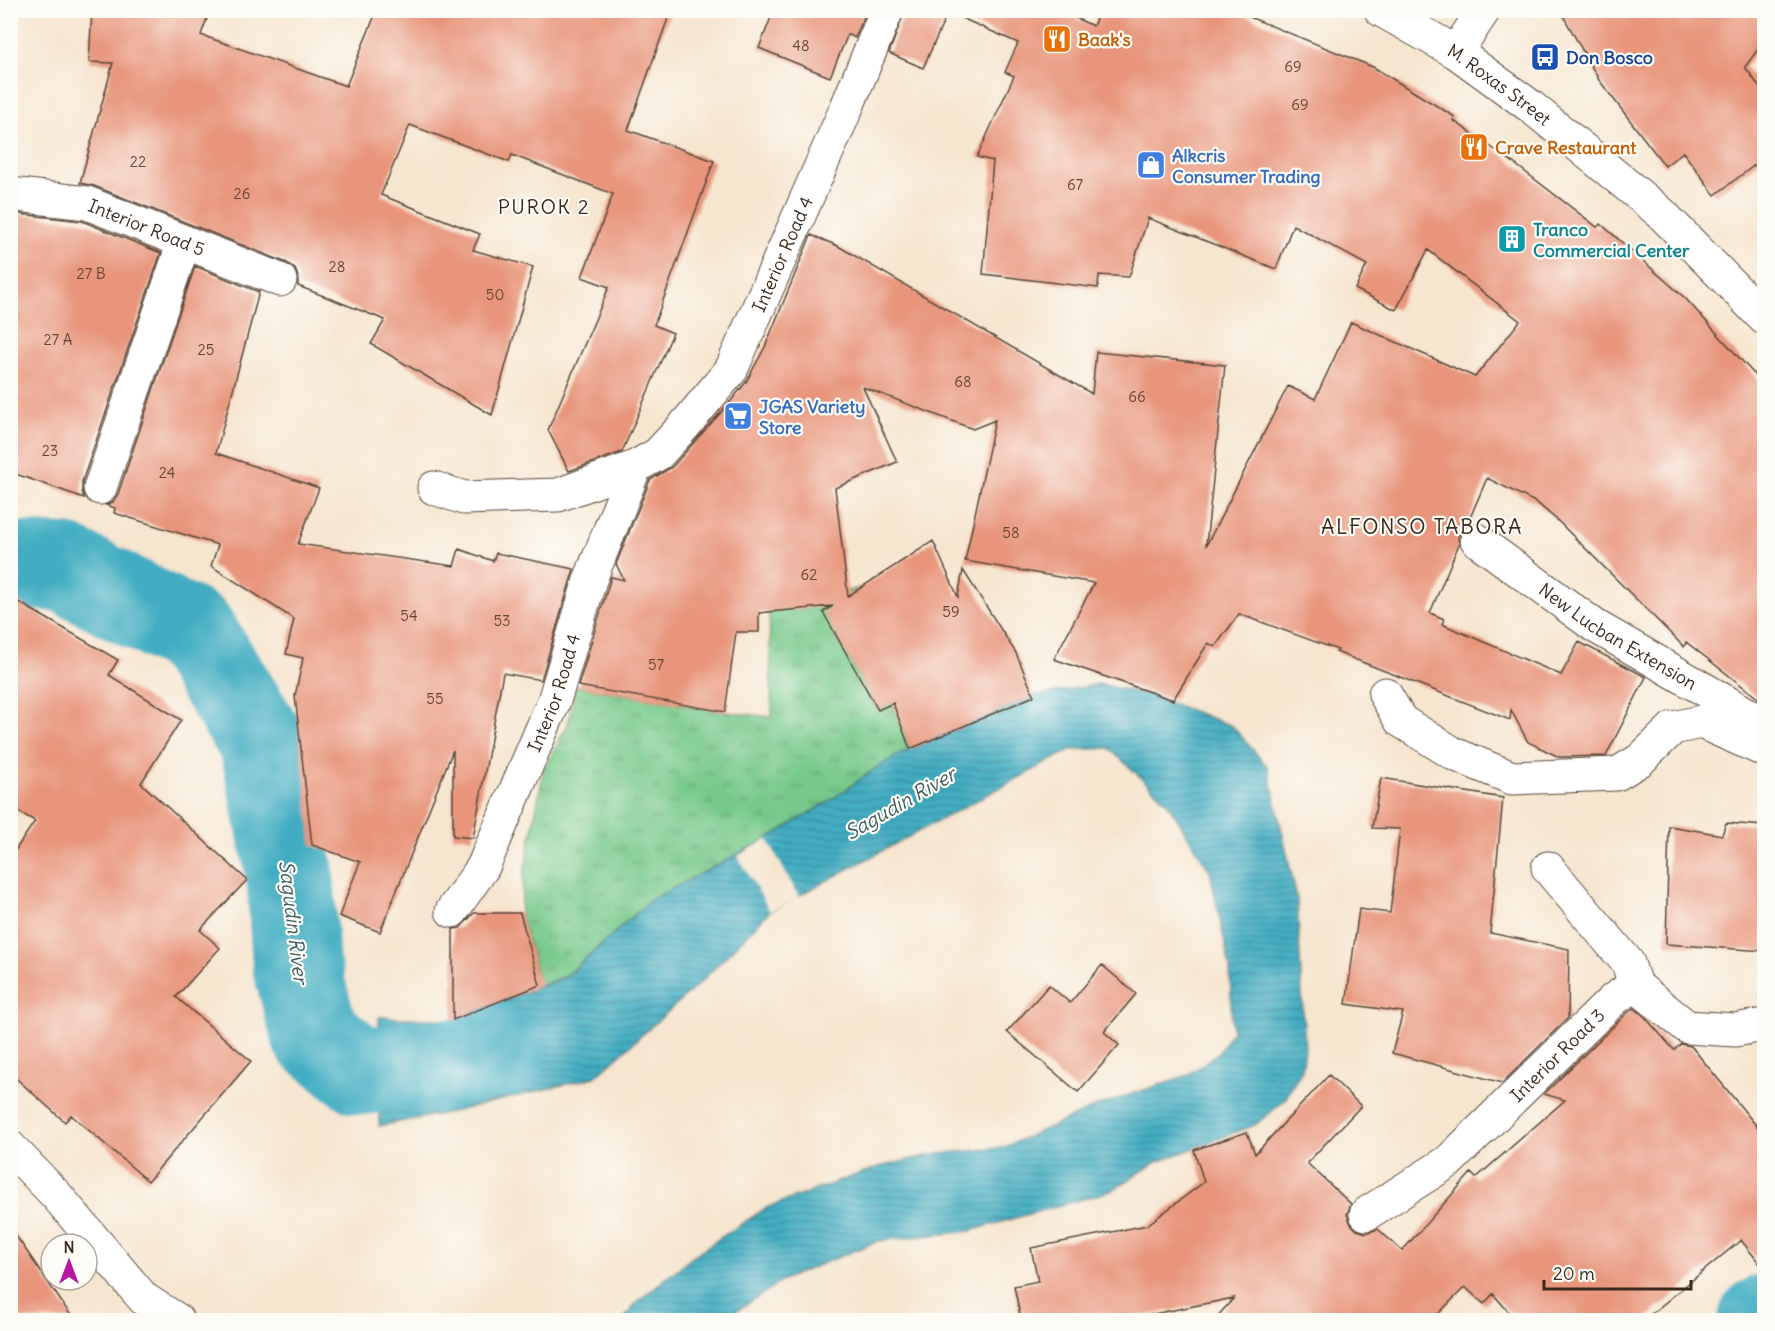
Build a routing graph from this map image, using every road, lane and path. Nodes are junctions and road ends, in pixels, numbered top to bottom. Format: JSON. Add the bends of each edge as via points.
{"nodes":[{"id":1,"x":887,"y":10,"type":"edge"},
{"id":2,"x":1381,"y":10,"type":"edge"},
{"id":3,"x":1484,"y":10,"type":"edge"},
{"id":4,"x":1456,"y":52,"type":"junction"},
{"id":5,"x":10,"y":194,"type":"edge"},
{"id":6,"x":184,"y":242,"type":"junction"},
{"id":7,"x":280,"y":280,"type":"dead end"},
{"id":8,"x":1764,"y":318,"type":"edge"},
{"id":9,"x":635,"y":467,"type":"junction"},
{"id":10,"x":100,"y":488,"type":"dead end"},
{"id":11,"x":434,"y":488,"type":"dead end"},
{"id":12,"x":1477,"y":540,"type":"dead end"},
{"id":13,"x":1385,"y":694,"type":"dead end"},
{"id":14,"x":1764,"y":724,"type":"edge"},
{"id":15,"x":1764,"y":750,"type":"edge"},
{"id":16,"x":1548,"y":868,"type":"dead end"},
{"id":17,"x":452,"y":911,"type":"dead end"},
{"id":18,"x":1635,"y":985,"type":"junction"},
{"id":19,"x":1764,"y":1025,"type":"edge"},
{"id":20,"x":10,"y":1147,"type":"edge"},
{"id":21,"x":1366,"y":1214,"type":"dead end"},
{"id":22,"x":177,"y":1320,"type":"edge"}],
"edges":[{"from":1,"to":9,"type":"street","name":"Interior Road 4","via":[[731,369],[658,454]]},
{"from":2,"to":4,"type":"street","name":"M. Roxas Street"},
{"from":3,"to":4,"type":"street"},
{"from":4,"to":8,"type":"street","name":"M. Roxas Street","via":[[1530,106],[1660,213]]},
{"from":5,"to":6,"type":"street","name":"Interior Road 5","via":[[87,203]]},
{"from":6,"to":7,"type":"street","name":"Interior Road 5"},
{"from":6,"to":10,"type":"street"},
{"from":9,"to":11,"type":"street","name":"Interior Road 4","via":[[558,495],[464,498]]},
{"from":9,"to":17,"type":"street","name":"Interior Road 4","via":[[590,580],[554,701],[483,867]]},
{"from":12,"to":14,"type":"street","name":"New Lucban Extension","via":[[1595,626]]},
{"from":13,"to":15,"type":"street","via":[[1401,721],[1454,754],[1512,778],[1617,774],[1640,760],[1673,728],[1701,722]]},
{"from":16,"to":18,"type":"street","via":[[1628,963]]},
{"from":18,"to":19,"type":"street","via":[[1687,1027],[1736,1030]]},
{"from":18,"to":21,"type":"street","name":"Interior Road 3","via":[[1614,999],[1448,1162]]},
{"from":20,"to":22,"type":"street","via":[[144,1299]]}]}
